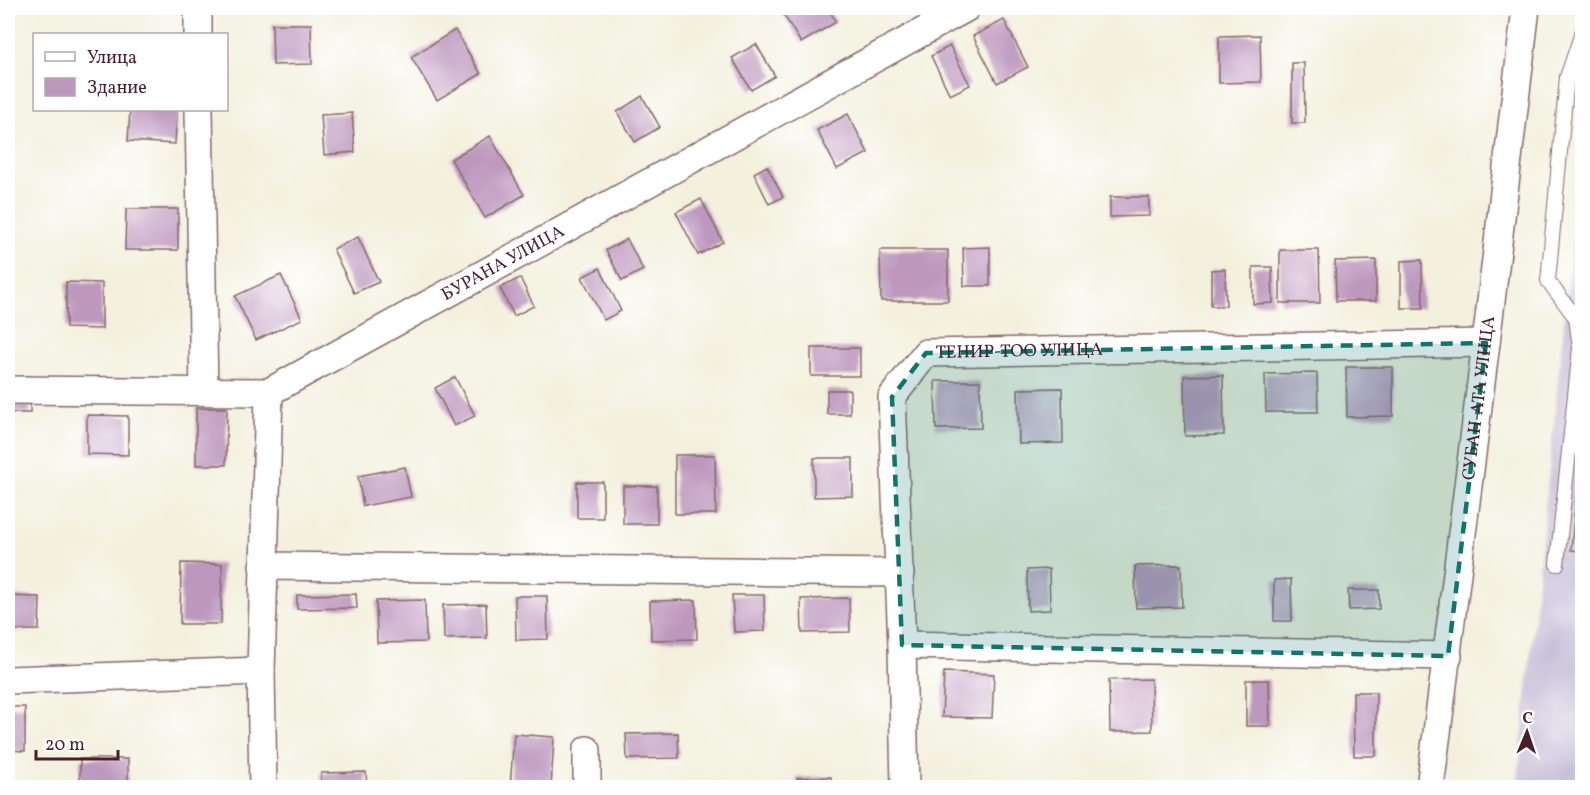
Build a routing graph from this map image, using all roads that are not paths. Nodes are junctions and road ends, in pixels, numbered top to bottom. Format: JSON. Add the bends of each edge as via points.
{"nodes":[{"id":1,"x":198,"y":8,"type":"edge"},
{"id":2,"x":966,"y":8,"type":"edge"},
{"id":3,"x":1526,"y":8,"type":"edge"},
{"id":4,"x":198,"y":33,"type":"edge"},
{"id":5,"x":1582,"y":33,"type":"edge"},
{"id":6,"x":199,"y":111,"type":"edge"},
{"id":7,"x":1486,"y":343,"type":"junction"},
{"id":8,"x":8,"y":390,"type":"edge"},
{"id":9,"x":204,"y":391,"type":"junction"},
{"id":10,"x":269,"y":392,"type":"junction"},
{"id":11,"x":1557,"y":564,"type":"dead end"},
{"id":12,"x":263,"y":566,"type":"junction"},
{"id":13,"x":900,"y":573,"type":"junction"},
{"id":14,"x":902,"y":645,"type":"junction"},
{"id":15,"x":1448,"y":656,"type":"junction"},
{"id":16,"x":261,"y":671,"type":"junction"},
{"id":17,"x":8,"y":680,"type":"edge"},
{"id":18,"x":587,"y":750,"type":"dead end"},
{"id":19,"x":263,"y":788,"type":"edge"},
{"id":20,"x":587,"y":788,"type":"edge"},
{"id":21,"x":905,"y":788,"type":"edge"},
{"id":22,"x":1430,"y":788,"type":"edge"}],
"edges":[{"from":1,"to":4,"type":"street"},
{"from":2,"to":10,"type":"street","name":"БУРАНА УЛИЦА"},
{"from":3,"to":7,"type":"street","name":"СУБАН-АТА УЛИЦА"},
{"from":5,"to":11,"type":"lane","via":[[1567,77],[1548,281],[1576,318],[1580,348]]},
{"from":6,"to":9,"type":"street"},
{"from":7,"to":13,"type":"street","name":"ТЕНИР-ТОО УЛИЦА","via":[[926,353],[892,397]]},
{"from":7,"to":15,"type":"street","name":"СУБАН-АТА УЛИЦА"},
{"from":8,"to":9,"type":"street","name":"БУРАНА УЛИЦА"},
{"from":9,"to":10,"type":"street","name":"БУРАНА УЛИЦА"},
{"from":10,"to":12,"type":"street"},
{"from":12,"to":13,"type":"street"},
{"from":12,"to":16,"type":"street"},
{"from":13,"to":14,"type":"street","name":"ТЕНИР-ТОО УЛИЦА"},
{"from":14,"to":15,"type":"street"},
{"from":14,"to":21,"type":"street","name":"ТЕНИР-ТОО УЛИЦА"},
{"from":15,"to":22,"type":"street","name":"СУБАН-АТА УЛИЦА"},
{"from":16,"to":17,"type":"street"},
{"from":16,"to":19,"type":"street"},
{"from":18,"to":20,"type":"street"}]}
